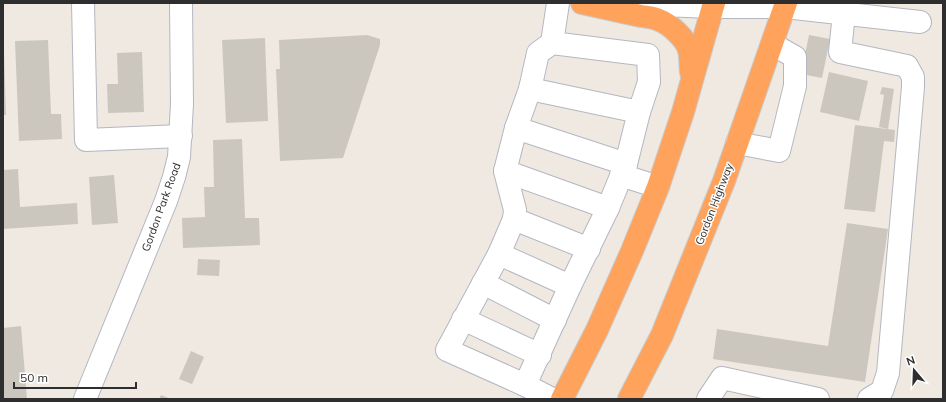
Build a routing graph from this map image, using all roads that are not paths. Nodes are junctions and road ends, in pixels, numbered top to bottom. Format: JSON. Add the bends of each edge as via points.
{"nodes":[{"id":1,"x":83,"y":3,"type":"edge"},
{"id":2,"x":181,"y":3,"type":"edge"},
{"id":3,"x":558,"y":3,"type":"edge"},
{"id":4,"x":582,"y":3,"type":"edge"},
{"id":5,"x":601,"y":3,"type":"edge"},
{"id":6,"x":646,"y":4,"type":"edge"},
{"id":7,"x":714,"y":5,"type":"edge"},
{"id":8,"x":785,"y":5,"type":"edge"},
{"id":9,"x":821,"y":7,"type":"edge"},
{"id":10,"x":844,"y":13,"type":"junction"},
{"id":11,"x":920,"y":22,"type":"dead end"},
{"id":12,"x":552,"y":43,"type":"junction"},
{"id":13,"x":772,"y":44,"type":"junction"},
{"id":14,"x":691,"y":81,"type":"junction"},
{"id":15,"x":530,"y":89,"type":"junction"},
{"id":16,"x":639,"y":112,"type":"junction"},
{"id":17,"x":516,"y":128,"type":"junction"},
{"id":18,"x":181,"y":136,"type":"junction"},
{"id":19,"x":737,"y":143,"type":"junction"},
{"id":20,"x":623,"y":169,"type":"junction"},
{"id":21,"x":505,"y":171,"type":"junction"},
{"id":22,"x":658,"y":187,"type":"junction"},
{"id":23,"x":608,"y":208,"type":"junction"},
{"id":24,"x":514,"y":219,"type":"junction"},
{"id":25,"x":589,"y":249,"type":"junction"},
{"id":26,"x":499,"y":254,"type":"junction"},
{"id":27,"x":483,"y":283,"type":"junction"},
{"id":28,"x":570,"y":286,"type":"junction"},
{"id":29,"x":464,"y":319,"type":"junction"},
{"id":30,"x":555,"y":320,"type":"junction"},
{"id":31,"x":540,"y":355,"type":"junction"},
{"id":32,"x":525,"y":385,"type":"junction"},
{"id":33,"x":86,"y":399,"type":"edge"},
{"id":34,"x":552,"y":399,"type":"edge"},
{"id":35,"x":562,"y":399,"type":"edge"},
{"id":36,"x":629,"y":399,"type":"edge"},
{"id":37,"x":708,"y":399,"type":"edge"},
{"id":38,"x":818,"y":399,"type":"edge"},
{"id":39,"x":869,"y":399,"type":"edge"}],
"edges":[{"from":1,"to":18,"type":"street","via":[[86,140]]},
{"from":2,"to":18,"type":"street","name":"Gordon Park Road"},
{"from":3,"to":12,"type":"street"},
{"from":4,"to":14,"type":"highway","via":[[661,20],[686,43],[690,52]]},
{"from":5,"to":6,"type":"street"},
{"from":6,"to":7,"type":"street"},
{"from":7,"to":8,"type":"street"},
{"from":7,"to":14,"type":"highway"},
{"from":8,"to":9,"type":"street"},
{"from":8,"to":13,"type":"highway","name":"Gordon Highway"},
{"from":9,"to":10,"type":"street"},
{"from":10,"to":11,"type":"street"},
{"from":10,"to":39,"type":"street","via":[[840,52],[907,66],[913,77],[888,373],[882,391]]},
{"from":12,"to":15,"type":"street","via":[[538,53]]},
{"from":12,"to":16,"type":"street","via":[[648,55],[649,82]]},
{"from":13,"to":19,"type":"highway","name":"Gordon Highway"},
{"from":13,"to":19,"type":"street","via":[[795,57],[795,86],[779,151]]},
{"from":14,"to":22,"type":"highway"},
{"from":15,"to":16,"type":"street"},
{"from":15,"to":17,"type":"street"},
{"from":16,"to":20,"type":"street"},
{"from":17,"to":20,"type":"street"},
{"from":17,"to":21,"type":"street"},
{"from":18,"to":33,"type":"street","name":"Gordon Park Road","via":[[172,183]]},
{"from":19,"to":36,"type":"highway","name":"Gordon Highway","via":[[662,335]]},
{"from":20,"to":22,"type":"street"},
{"from":20,"to":23,"type":"street"},
{"from":21,"to":23,"type":"street"},
{"from":21,"to":24,"type":"street","via":[[515,210]]},
{"from":22,"to":35,"type":"highway","via":[[597,330]]},
{"from":23,"to":25,"type":"street"},
{"from":24,"to":25,"type":"street"},
{"from":24,"to":26,"type":"street"},
{"from":25,"to":28,"type":"street"},
{"from":26,"to":27,"type":"street"},
{"from":26,"to":28,"type":"street"},
{"from":27,"to":29,"type":"street"},
{"from":27,"to":30,"type":"street"},
{"from":28,"to":30,"type":"street"},
{"from":29,"to":31,"type":"street"},
{"from":29,"to":32,"type":"street","via":[[447,350]]},
{"from":30,"to":31,"type":"street"},
{"from":31,"to":32,"type":"street"},
{"from":32,"to":34,"type":"street"},
{"from":37,"to":38,"type":"street","via":[[722,378]]}]}
